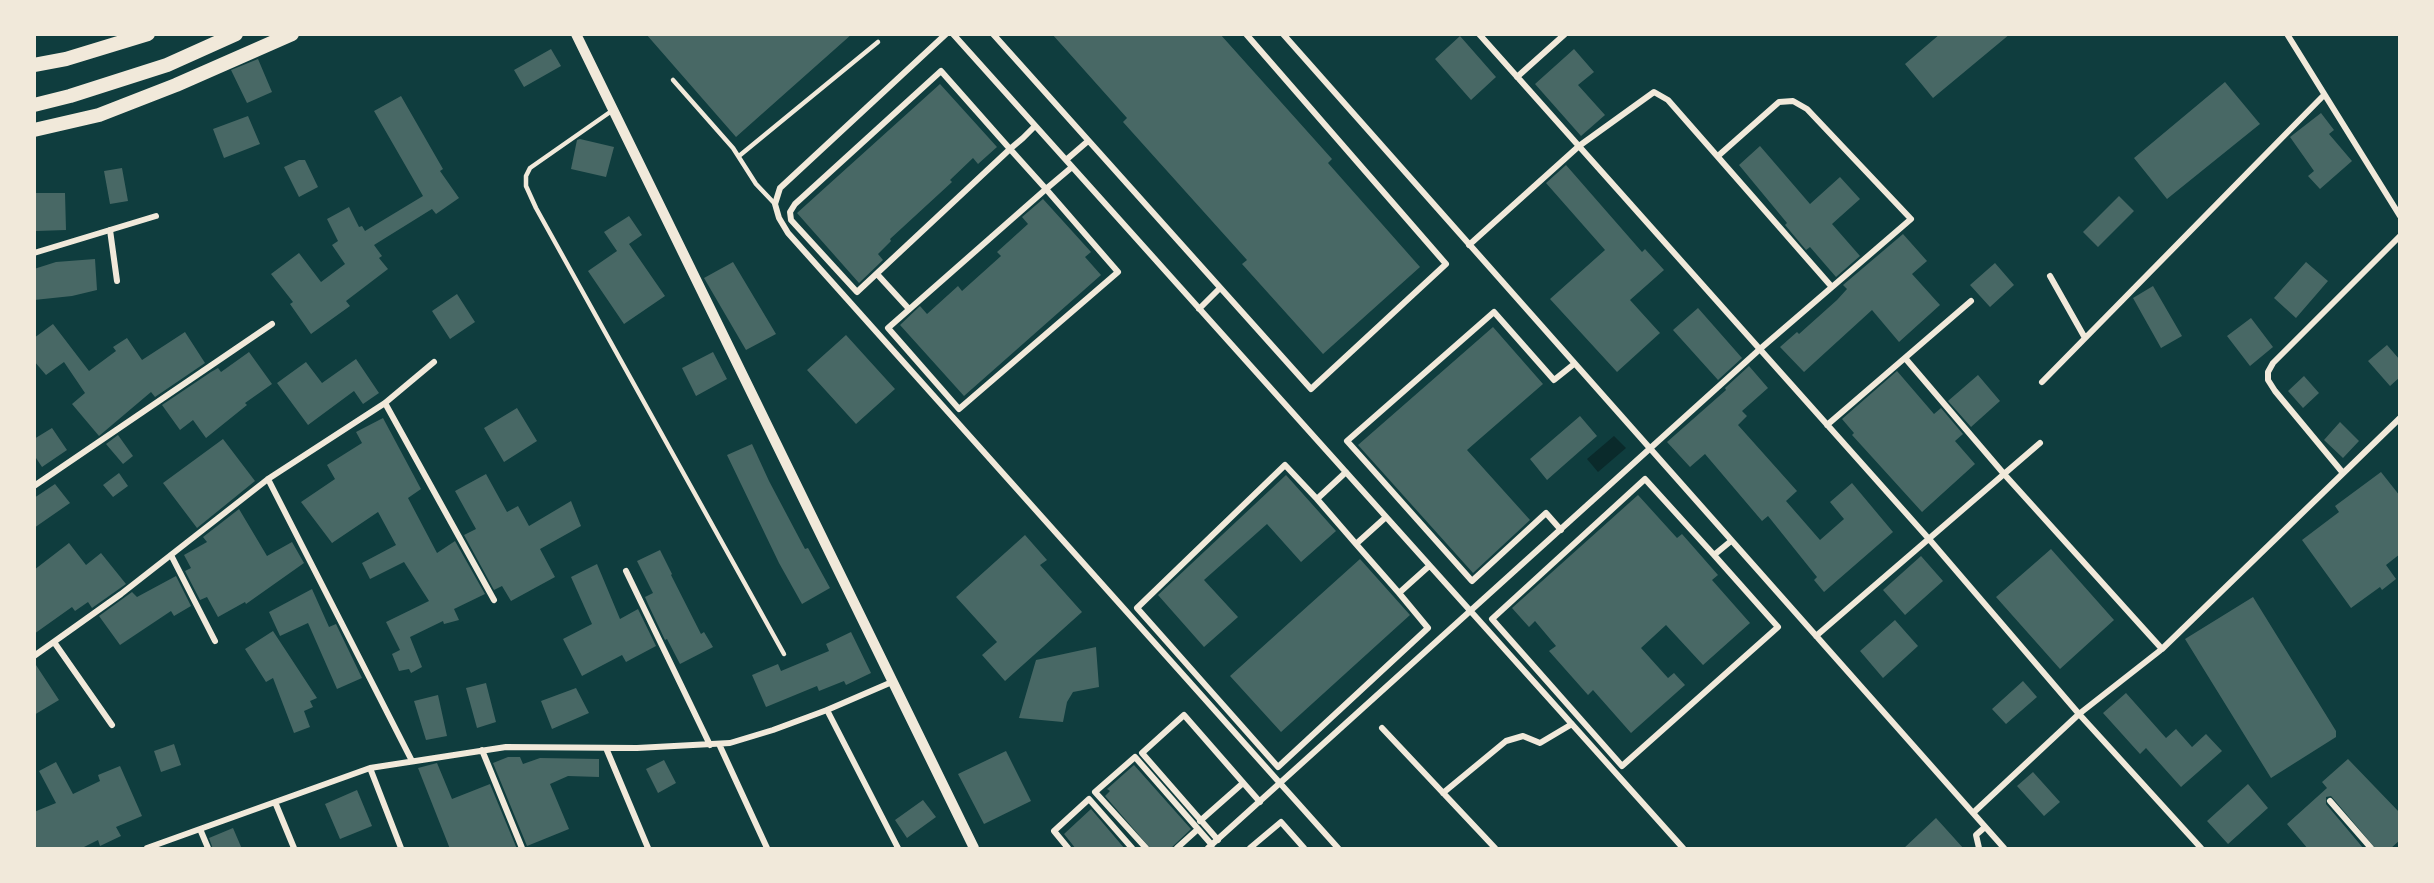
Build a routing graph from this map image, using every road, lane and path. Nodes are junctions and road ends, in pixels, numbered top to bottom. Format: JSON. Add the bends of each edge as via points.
{"nodes":[{"id":1,"x":148,"y":34,"type":"edge"},
{"id":2,"x":236,"y":34,"type":"edge"},
{"id":3,"x":292,"y":34,"type":"edge"},
{"id":4,"x":576,"y":34,"type":"edge"},
{"id":5,"x":946,"y":34,"type":"edge"},
{"id":6,"x":953,"y":34,"type":"edge"},
{"id":7,"x":993,"y":34,"type":"edge"},
{"id":8,"x":1246,"y":34,"type":"edge"},
{"id":9,"x":1282,"y":34,"type":"edge"},
{"id":10,"x":1479,"y":34,"type":"edge"},
{"id":11,"x":1564,"y":34,"type":"edge"},
{"id":12,"x":2287,"y":34,"type":"edge"},
{"id":13,"x":878,"y":42,"type":"dead end"},
{"id":14,"x":34,"y":65,"type":"edge"},
{"id":15,"x":1517,"y":77,"type":"junction"},
{"id":16,"x":673,"y":80,"type":"dead end"},
{"id":17,"x":2324,"y":95,"type":"junction"},
{"id":18,"x":34,"y":105,"type":"edge"},
{"id":19,"x":614,"y":109,"type":"junction"},
{"id":20,"x":1035,"y":126,"type":"junction"},
{"id":21,"x":34,"y":130,"type":"edge"},
{"id":22,"x":1088,"y":141,"type":"junction"},
{"id":23,"x":1579,"y":146,"type":"junction"},
{"id":24,"x":1010,"y":149,"type":"junction"},
{"id":25,"x":739,"y":156,"type":"junction"},
{"id":26,"x":1718,"y":156,"type":"junction"},
{"id":27,"x":1066,"y":160,"type":"junction"},
{"id":28,"x":1072,"y":167,"type":"junction"},
{"id":29,"x":1046,"y":189,"type":"junction"},
{"id":30,"x":776,"y":204,"type":"junction"},
{"id":31,"x":156,"y":216,"type":"dead end"},
{"id":32,"x":2400,"y":216,"type":"edge"},
{"id":33,"x":110,"y":230,"type":"junction"},
{"id":34,"x":2400,"y":236,"type":"edge"},
{"id":35,"x":1469,"y":245,"type":"junction"},
{"id":36,"x":34,"y":253,"type":"edge"},
{"id":37,"x":877,"y":274,"type":"junction"},
{"id":38,"x":2050,"y":276,"type":"dead end"},
{"id":39,"x":117,"y":280,"type":"dead end"},
{"id":40,"x":1831,"y":286,"type":"junction"},
{"id":41,"x":1220,"y":288,"type":"junction"},
{"id":42,"x":1971,"y":301,"type":"dead end"},
{"id":43,"x":909,"y":309,"type":"junction"},
{"id":44,"x":1199,"y":309,"type":"junction"},
{"id":45,"x":272,"y":324,"type":"dead end"},
{"id":46,"x":2085,"y":338,"type":"junction"},
{"id":47,"x":1760,"y":350,"type":"junction"},
{"id":48,"x":1905,"y":358,"type":"junction"},
{"id":49,"x":434,"y":362,"type":"dead end"},
{"id":50,"x":1574,"y":364,"type":"junction"},
{"id":51,"x":2042,"y":382,"type":"dead end"},
{"id":52,"x":385,"y":403,"type":"junction"},
{"id":53,"x":2400,"y":418,"type":"edge"},
{"id":54,"x":1827,"y":425,"type":"junction"},
{"id":55,"x":2040,"y":443,"type":"dead end"},
{"id":56,"x":1650,"y":449,"type":"junction"},
{"id":57,"x":1346,"y":472,"type":"junction"},
{"id":58,"x":2343,"y":473,"type":"junction"},
{"id":59,"x":2004,"y":474,"type":"junction"},
{"id":60,"x":268,"y":479,"type":"junction"},
{"id":61,"x":35,"y":485,"type":"edge"},
{"id":62,"x":1317,"y":499,"type":"junction"},
{"id":63,"x":1386,"y":517,"type":"junction"},
{"id":64,"x":1561,"y":530,"type":"junction"},
{"id":65,"x":1929,"y":539,"type":"junction"},
{"id":66,"x":1731,"y":540,"type":"junction"},
{"id":67,"x":1356,"y":544,"type":"junction"},
{"id":68,"x":171,"y":555,"type":"junction"},
{"id":69,"x":1714,"y":555,"type":"junction"},
{"id":70,"x":1428,"y":567,"type":"junction"},
{"id":71,"x":626,"y":571,"type":"dead end"},
{"id":72,"x":1399,"y":593,"type":"junction"},
{"id":73,"x":494,"y":600,"type":"dead end"},
{"id":74,"x":1471,"y":612,"type":"junction"},
{"id":75,"x":1816,"y":636,"type":"junction"},
{"id":76,"x":215,"y":641,"type":"dead end"},
{"id":77,"x":54,"y":642,"type":"junction"},
{"id":78,"x":2162,"y":649,"type":"junction"},
{"id":79,"x":784,"y":654,"type":"dead end"},
{"id":80,"x":34,"y":656,"type":"edge"},
{"id":81,"x":892,"y":682,"type":"junction"},
{"id":82,"x":827,"y":710,"type":"junction"},
{"id":83,"x":2079,"y":714,"type":"junction"},
{"id":84,"x":1572,"y":724,"type":"junction"},
{"id":85,"x":112,"y":725,"type":"dead end"},
{"id":86,"x":1382,"y":728,"type":"dead end"},
{"id":87,"x":719,"y":744,"type":"junction"},
{"id":88,"x":710,"y":745,"type":"junction"},
{"id":89,"x":606,"y":748,"type":"junction"},
{"id":90,"x":482,"y":750,"type":"junction"},
{"id":91,"x":412,"y":761,"type":"junction"},
{"id":92,"x":370,"y":768,"type":"junction"},
{"id":93,"x":1243,"y":783,"type":"junction"},
{"id":94,"x":1281,"y":785,"type":"junction"},
{"id":95,"x":1443,"y":793,"type":"junction"},
{"id":96,"x":2330,"y":801,"type":"dead end"},
{"id":97,"x":275,"y":802,"type":"junction"},
{"id":98,"x":1260,"y":802,"type":"junction"},
{"id":99,"x":1973,"y":813,"type":"junction"},
{"id":100,"x":1200,"y":821,"type":"junction"},
{"id":101,"x":1984,"y":827,"type":"junction"},
{"id":102,"x":200,"y":829,"type":"junction"},
{"id":103,"x":1198,"y":829,"type":"junction"},
{"id":104,"x":1213,"y":844,"type":"edge"},
{"id":105,"x":147,"y":849,"type":"edge"},
{"id":106,"x":208,"y":849,"type":"edge"},
{"id":107,"x":294,"y":849,"type":"edge"},
{"id":108,"x":401,"y":849,"type":"edge"},
{"id":109,"x":522,"y":849,"type":"edge"},
{"id":110,"x":648,"y":849,"type":"edge"},
{"id":111,"x":767,"y":849,"type":"edge"},
{"id":112,"x":898,"y":849,"type":"edge"},
{"id":113,"x":974,"y":849,"type":"edge"},
{"id":114,"x":1068,"y":849,"type":"edge"},
{"id":115,"x":1132,"y":849,"type":"edge"},
{"id":116,"x":1146,"y":849,"type":"edge"},
{"id":117,"x":1177,"y":849,"type":"edge"},
{"id":118,"x":1250,"y":849,"type":"edge"},
{"id":119,"x":1304,"y":849,"type":"edge"},
{"id":120,"x":1338,"y":849,"type":"edge"},
{"id":121,"x":1494,"y":849,"type":"edge"},
{"id":122,"x":1683,"y":849,"type":"edge"},
{"id":123,"x":1979,"y":849,"type":"edge"},
{"id":124,"x":2004,"y":849,"type":"edge"},
{"id":125,"x":2201,"y":849,"type":"edge"},
{"id":126,"x":2371,"y":849,"type":"edge"}],
"edges":[{"from":1,"to":14,"type":"main road"},
{"from":2,"to":18,"type":"main road","via":[[167,65]]},
{"from":3,"to":21,"type":"main road","via":[[99,115]]},
{"from":4,"to":19,"type":"street"},
{"from":5,"to":30,"type":"street","via":[[780,188]]},
{"from":6,"to":20,"type":"street"},
{"from":7,"to":22,"type":"street"},
{"from":8,"to":41,"type":"street","via":[[1446,264],[1311,389]]},
{"from":9,"to":35,"type":"street"},
{"from":10,"to":15,"type":"street"},
{"from":11,"to":15,"type":"street"},
{"from":12,"to":17,"type":"street"},
{"from":13,"to":25,"type":"lane"},
{"from":15,"to":23,"type":"street"},
{"from":16,"to":25,"type":"lane"},
{"from":17,"to":32,"type":"street"},
{"from":17,"to":46,"type":"street"},
{"from":19,"to":79,"type":"lane","via":[[530,168],[526,186]]},
{"from":19,"to":81,"type":"street"},
{"from":20,"to":24,"type":"street"},
{"from":20,"to":27,"type":"street"},
{"from":22,"to":27,"type":"street"},
{"from":22,"to":41,"type":"street"},
{"from":23,"to":26,"type":"street","via":[[1654,92],[1668,100]]},
{"from":23,"to":35,"type":"street"},
{"from":23,"to":47,"type":"street"},
{"from":24,"to":29,"type":"street"},
{"from":24,"to":37,"type":"street"},
{"from":24,"to":37,"type":"street","via":[[941,71],[795,204],[791,220],[857,292]]},
{"from":25,"to":30,"type":"lane","via":[[756,184]]},
{"from":26,"to":40,"type":"street"},
{"from":26,"to":40,"type":"street","via":[[1779,102],[1793,101],[1807,109],[1911,219]]},
{"from":27,"to":28,"type":"street"},
{"from":28,"to":29,"type":"street"},
{"from":28,"to":44,"type":"street"},
{"from":29,"to":43,"type":"street"},
{"from":29,"to":43,"type":"street","via":[[1118,272],[958,409],[888,328]]},
{"from":30,"to":94,"type":"street","via":[[788,233]]},
{"from":31,"to":33,"type":"street"},
{"from":33,"to":36,"type":"street"},
{"from":33,"to":39,"type":"street"},
{"from":34,"to":58,"type":"street","via":[[2272,363],[2268,372],[2275,391]]},
{"from":35,"to":50,"type":"street"},
{"from":37,"to":43,"type":"street"},
{"from":38,"to":46,"type":"street"},
{"from":40,"to":47,"type":"street"},
{"from":41,"to":44,"type":"street"},
{"from":42,"to":48,"type":"street"},
{"from":44,"to":57,"type":"street"},
{"from":45,"to":61,"type":"street"},
{"from":46,"to":51,"type":"street"},
{"from":47,"to":54,"type":"street"},
{"from":47,"to":56,"type":"street"},
{"from":48,"to":54,"type":"street"},
{"from":48,"to":59,"type":"street"},
{"from":49,"to":52,"type":"street"},
{"from":50,"to":56,"type":"street"},
{"from":50,"to":64,"type":"street","via":[[1554,380],[1494,312],[1347,441],[1472,581],[1546,513]]},
{"from":52,"to":60,"type":"street"},
{"from":52,"to":73,"type":"street"},
{"from":53,"to":58,"type":"street"},
{"from":54,"to":65,"type":"street"},
{"from":55,"to":59,"type":"street"},
{"from":56,"to":64,"type":"street"},
{"from":56,"to":66,"type":"street"},
{"from":57,"to":62,"type":"street"},
{"from":57,"to":63,"type":"street"},
{"from":58,"to":78,"type":"street"},
{"from":59,"to":65,"type":"street"},
{"from":59,"to":78,"type":"street"},
{"from":60,"to":68,"type":"street"},
{"from":60,"to":91,"type":"street"},
{"from":62,"to":67,"type":"street"},
{"from":62,"to":72,"type":"street","via":[[1285,465],[1137,608],[1278,767],[1428,628]]},
{"from":63,"to":67,"type":"street"},
{"from":63,"to":70,"type":"street"},
{"from":64,"to":74,"type":"street"},
{"from":65,"to":75,"type":"street"},
{"from":65,"to":83,"type":"street"},
{"from":66,"to":69,"type":"street"},
{"from":66,"to":75,"type":"street"},
{"from":67,"to":72,"type":"street"},
{"from":68,"to":76,"type":"street"},
{"from":68,"to":77,"type":"street"},
{"from":69,"to":69,"type":"street","via":[[1645,479],[1492,619],[1622,766],[1778,627]]},
{"from":70,"to":72,"type":"street"},
{"from":70,"to":74,"type":"street"},
{"from":71,"to":88,"type":"street"},
{"from":74,"to":84,"type":"street"},
{"from":74,"to":94,"type":"street"},
{"from":75,"to":99,"type":"street"},
{"from":77,"to":80,"type":"street"},
{"from":77,"to":85,"type":"street"},
{"from":78,"to":83,"type":"street"},
{"from":81,"to":82,"type":"street"},
{"from":81,"to":113,"type":"street"},
{"from":82,"to":87,"type":"street"},
{"from":82,"to":112,"type":"street"},
{"from":83,"to":99,"type":"street"},
{"from":83,"to":125,"type":"street"},
{"from":84,"to":95,"type":"street","via":[[1540,743],[1523,736],[1506,741]]},
{"from":84,"to":122,"type":"street"},
{"from":86,"to":95,"type":"street"},
{"from":87,"to":88,"type":"street"},
{"from":87,"to":111,"type":"street"},
{"from":88,"to":89,"type":"street"},
{"from":89,"to":90,"type":"street"},
{"from":89,"to":110,"type":"street"},
{"from":90,"to":91,"type":"street"},
{"from":90,"to":109,"type":"street"},
{"from":91,"to":92,"type":"street"},
{"from":92,"to":97,"type":"street"},
{"from":92,"to":108,"type":"street"},
{"from":93,"to":98,"type":"street"},
{"from":93,"to":100,"type":"street"},
{"from":93,"to":100,"type":"street","via":[[1184,715],[1142,753]]},
{"from":94,"to":98,"type":"street"},
{"from":94,"to":120,"type":"street"},
{"from":95,"to":121,"type":"street"},
{"from":96,"to":126,"type":"street"},
{"from":97,"to":102,"type":"street"},
{"from":97,"to":107,"type":"street"},
{"from":98,"to":104,"type":"street"},
{"from":99,"to":101,"type":"street"},
{"from":100,"to":104,"type":"street"},
{"from":101,"to":123,"type":"street","via":[[1976,835]]},
{"from":101,"to":124,"type":"street"},
{"from":102,"to":105,"type":"street"},
{"from":102,"to":106,"type":"street"},
{"from":103,"to":104,"type":"street"},
{"from":103,"to":116,"type":"street","via":[[1135,757],[1095,792]]},
{"from":103,"to":117,"type":"street"},
{"from":114,"to":115,"type":"street","via":[[1054,831],[1089,799]]},
{"from":118,"to":119,"type":"street","via":[[1281,822]]}]}
